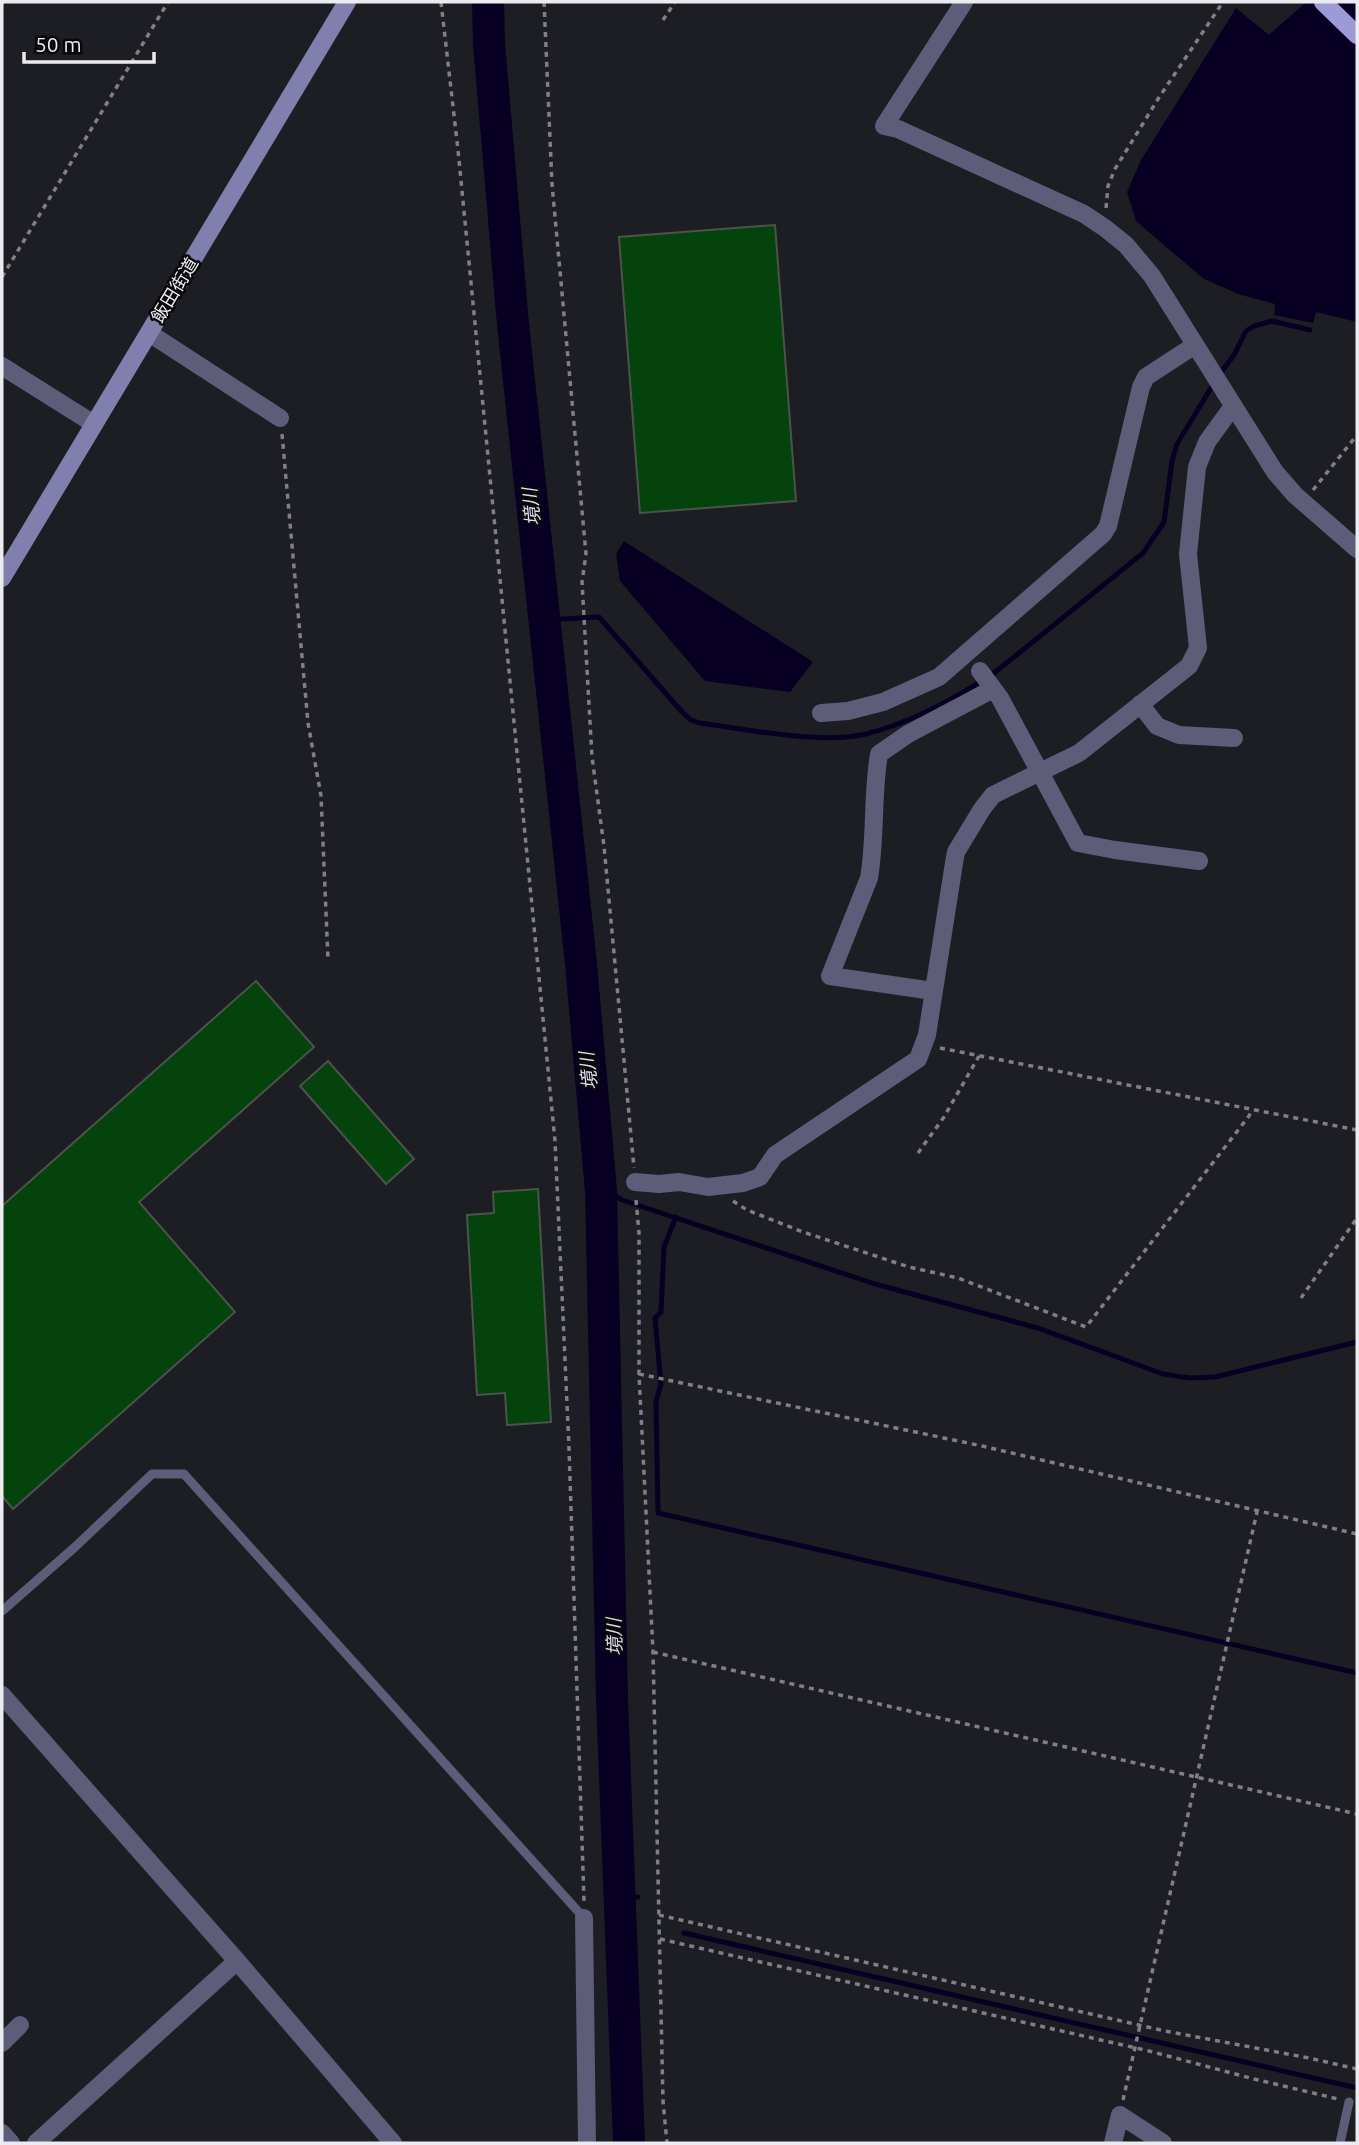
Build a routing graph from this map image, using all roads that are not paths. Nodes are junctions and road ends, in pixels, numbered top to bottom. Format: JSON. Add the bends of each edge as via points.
{"nodes":[{"id":1,"x":347,"y":2,"type":"edge"},
{"id":2,"x":964,"y":2,"type":"edge"},
{"id":3,"x":1323,"y":2,"type":"edge"},
{"id":4,"x":1357,"y":35,"type":"edge"},
{"id":5,"x":149,"y":334,"type":"junction"},
{"id":6,"x":1195,"y":345,"type":"junction"},
{"id":7,"x":2,"y":366,"type":"edge"},
{"id":8,"x":1233,"y":406,"type":"junction"},
{"id":9,"x":280,"y":418,"type":"road end"},
{"id":10,"x":94,"y":424,"type":"junction"},
{"id":11,"x":1357,"y":548,"type":"edge"},
{"id":12,"x":2,"y":578,"type":"edge"},
{"id":13,"x":980,"y":671,"type":"dead end"},
{"id":14,"x":993,"y":689,"type":"junction"},
{"id":15,"x":1140,"y":704,"type":"junction"},
{"id":16,"x":821,"y":713,"type":"dead end"},
{"id":17,"x":1234,"y":738,"type":"dead end"},
{"id":18,"x":1040,"y":773,"type":"junction"},
{"id":19,"x":1199,"y":861,"type":"dead end"},
{"id":20,"x":933,"y":991,"type":"junction"},
{"id":21,"x":635,"y":1182,"type":"road end"},
{"id":22,"x":2,"y":1611,"type":"edge"},
{"id":23,"x":2,"y":1695,"type":"edge"},
{"id":24,"x":584,"y":1918,"type":"joint"},
{"id":25,"x":237,"y":1961,"type":"junction"},
{"id":26,"x":20,"y":2025,"type":"dead end"},
{"id":27,"x":2,"y":2043,"type":"edge"},
{"id":28,"x":1349,"y":2102,"type":"road end"},
{"id":29,"x":2,"y":2133,"type":"edge"},
{"id":30,"x":10,"y":2143,"type":"edge"},
{"id":31,"x":36,"y":2143,"type":"edge"},
{"id":32,"x":393,"y":2143,"type":"edge"},
{"id":33,"x":587,"y":2143,"type":"edge"},
{"id":34,"x":1113,"y":2143,"type":"edge"},
{"id":35,"x":1163,"y":2143,"type":"edge"},
{"id":36,"x":1340,"y":2143,"type":"edge"}],
"edges":[{"from":1,"to":5,"type":"main road","name":"飯田街道"},
{"from":2,"to":6,"type":"street","via":[[884,126],[1053,199],[1105,228],[1152,276]]},
{"from":3,"to":4,"type":"main road"},
{"from":5,"to":9,"type":"street"},
{"from":5,"to":10,"type":"main road","name":"飯田街道"},
{"from":6,"to":8,"type":"street"},
{"from":6,"to":16,"type":"street","via":[[1146,377],[1141,387],[1108,526],[1102,534],[939,677],[883,702]]},
{"from":7,"to":10,"type":"street"},
{"from":8,"to":11,"type":"street","via":[[1275,472]]},
{"from":8,"to":15,"type":"street","via":[[1197,467],[1188,554],[1198,648],[1189,666]]},
{"from":10,"to":12,"type":"main road","name":"飯田街道"},
{"from":13,"to":14,"type":"street"},
{"from":14,"to":18,"type":"street"},
{"from":14,"to":20,"type":"street","via":[[879,754],[869,878],[830,976]]},
{"from":15,"to":17,"type":"street","via":[[1157,726],[1179,735]]},
{"from":15,"to":18,"type":"street","via":[[1079,753]]},
{"from":18,"to":19,"type":"street","via":[[1078,843]]},
{"from":18,"to":20,"type":"street","via":[[993,795],[956,852]]},
{"from":20,"to":21,"type":"street","via":[[918,1059],[775,1156],[760,1177],[708,1187]]},
{"from":22,"to":24,"type":"lane","via":[[152,1474],[184,1474]]},
{"from":23,"to":25,"type":"street"},
{"from":24,"to":33,"type":"street"},
{"from":25,"to":31,"type":"street"},
{"from":25,"to":32,"type":"street"},
{"from":26,"to":27,"type":"street"},
{"from":28,"to":36,"type":"lane"},
{"from":29,"to":30,"type":"street"},
{"from":34,"to":35,"type":"street","via":[[1120,2115]]}]}
